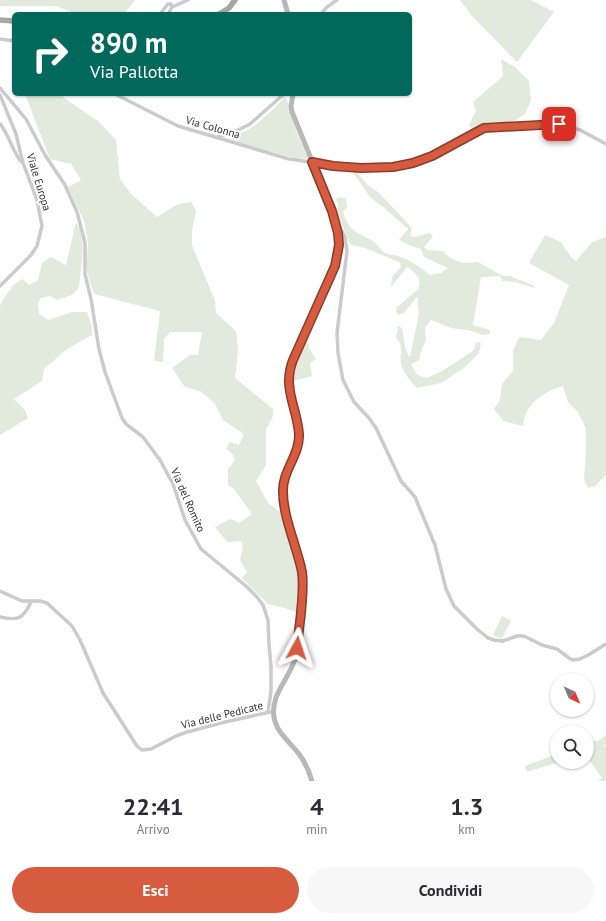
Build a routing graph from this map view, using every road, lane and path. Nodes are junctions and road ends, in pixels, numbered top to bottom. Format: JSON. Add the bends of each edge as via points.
{"nodes":[{"id":1,"x":188,"y":0,"type":"edge"},
{"id":2,"x":235,"y":0,"type":"edge"},
{"id":3,"x":284,"y":0,"type":"edge"},
{"id":4,"x":337,"y":0,"type":"edge"},
{"id":5,"x":172,"y":7,"type":"junction"},
{"id":6,"x":162,"y":12,"type":"edge"},
{"id":7,"x":169,"y":12,"type":"edge"},
{"id":8,"x":222,"y":12,"type":"edge"},
{"id":9,"x":287,"y":12,"type":"edge"},
{"id":10,"x":323,"y":12,"type":"edge"},
{"id":11,"x":0,"y":20,"type":"edge"},
{"id":12,"x":12,"y":21,"type":"edge"},
{"id":13,"x":0,"y":39,"type":"edge"},
{"id":14,"x":12,"y":41,"type":"edge"},
{"id":15,"x":0,"y":88,"type":"edge"},
{"id":16,"x":0,"y":95,"type":"edge"},
{"id":17,"x":119,"y":96,"type":"edge"},
{"id":18,"x":282,"y":96,"type":"edge"},
{"id":19,"x":292,"y":96,"type":"edge"},
{"id":20,"x":0,"y":124,"type":"edge"},
{"id":21,"x":217,"y":137,"type":"junction"},
{"id":22,"x":606,"y":144,"type":"edge"},
{"id":23,"x":312,"y":162,"type":"junction"},
{"id":24,"x":23,"y":163,"type":"junction"},
{"id":25,"x":336,"y":222,"type":"junction"},
{"id":26,"x":0,"y":286,"type":"edge"},
{"id":27,"x":0,"y":591,"type":"edge"},
{"id":28,"x":31,"y":602,"type":"junction"},
{"id":29,"x":0,"y":616,"type":"edge"},
{"id":30,"x":606,"y":644,"type":"edge"},
{"id":31,"x":271,"y":712,"type":"junction"},
{"id":32,"x":312,"y":781,"type":"edge"}],
"edges":[{"from":1,"to":5,"type":"street"},
{"from":2,"to":8,"type":"main road"},
{"from":3,"to":9,"type":"street"},
{"from":4,"to":10,"type":"street"},
{"from":5,"to":6,"type":"street","via":[[168,4]]},
{"from":5,"to":7,"type":"street"},
{"from":11,"to":12,"type":"main road"},
{"from":13,"to":14,"type":"street"},
{"from":15,"to":31,"type":"street","name":"Via del Romito","via":[[26,119],[72,199],[82,226],[84,273],[99,349],[121,417],[143,437],[160,460],[173,484],[185,520],[201,550],[248,588],[260,600],[265,610],[268,622]]},
{"from":16,"to":24,"type":"street","name":"Viale Europa","via":[[14,126]]},
{"from":17,"to":21,"type":"street","name":"Via Colonna","via":[[178,126]]},
{"from":18,"to":21,"type":"street","via":[[250,124]]},
{"from":19,"to":23,"type":"street","via":[[292,110]]},
{"from":20,"to":24,"type":"street"},
{"from":21,"to":23,"type":"street","name":"Via Colonna","via":[[285,158]]},
{"from":22,"to":23,"type":"street","name":"Via Colonna","via":[[580,130],[559,124],[493,127],[479,130],[432,156],[399,166],[367,168]]},
{"from":23,"to":25,"type":"street"},
{"from":24,"to":26,"type":"street","name":"Viale Europa","via":[[37,200],[42,226],[39,241],[31,255]]},
{"from":25,"to":30,"type":"street","via":[[344,234],[347,249],[337,332],[338,358],[343,380],[354,402],[376,428],[401,481],[415,498],[435,545],[452,603],[473,626],[494,640],[524,636],[575,660]]},
{"from":25,"to":31,"type":"street","via":[[339,243],[336,264],[289,374],[289,392],[299,439],[285,478],[283,495],[302,572],[302,591],[296,656]]},
{"from":27,"to":28,"type":"street","name":"Via delle Pedicate","via":[[18,600]]},
{"from":28,"to":29,"type":"street","via":[[16,619]]},
{"from":28,"to":31,"type":"street","name":"Via delle Pedicate","via":[[47,603],[74,629],[103,693],[140,750],[152,749],[187,732]]},
{"from":31,"to":32,"type":"street","via":[[276,726],[301,756]]}]}
